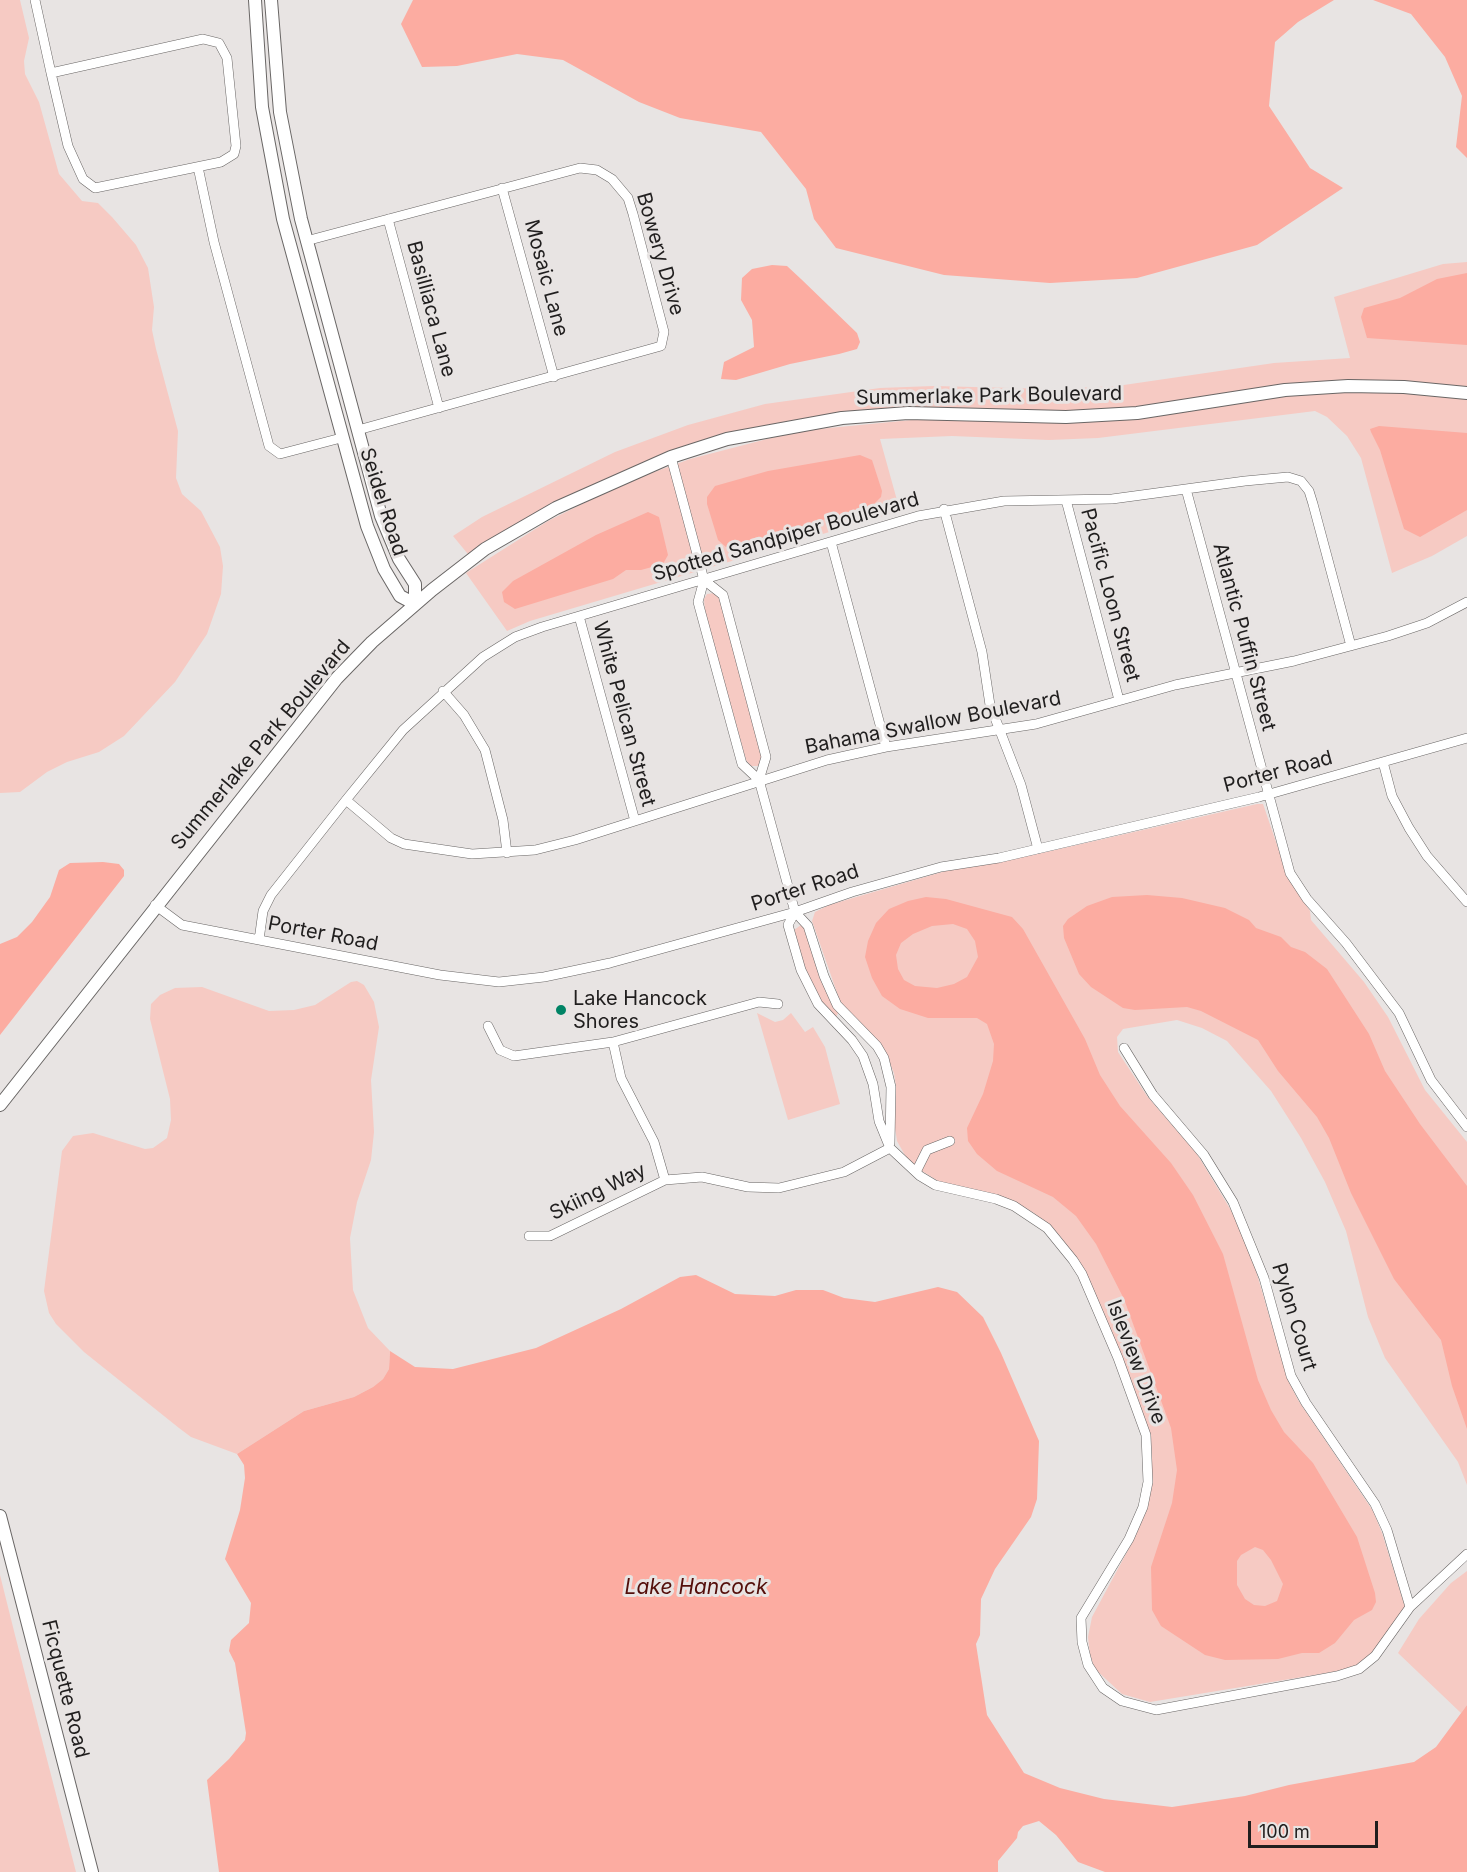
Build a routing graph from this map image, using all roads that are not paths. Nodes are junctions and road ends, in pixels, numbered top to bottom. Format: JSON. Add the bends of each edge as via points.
{"nodes":[{"id":1,"x":35,"y":0,"type":"edge"},
{"id":2,"x":255,"y":0,"type":"edge"},
{"id":3,"x":271,"y":0,"type":"edge"},
{"id":4,"x":51,"y":73,"type":"junction"},
{"id":5,"x":198,"y":167,"type":"junction"},
{"id":6,"x":502,"y":188,"type":"junction"},
{"id":7,"x":388,"y":219,"type":"junction"},
{"id":8,"x":306,"y":242,"type":"junction"},
{"id":9,"x":555,"y":377,"type":"junction"},
{"id":10,"x":1467,"y":393,"type":"edge"},
{"id":11,"x":439,"y":408,"type":"junction"},
{"id":12,"x":358,"y":430,"type":"junction"},
{"id":13,"x":341,"y":438,"type":"junction"},
{"id":14,"x":671,"y":457,"type":"junction"},
{"id":15,"x":1186,"y":489,"type":"junction"},
{"id":16,"x":1066,"y":500,"type":"junction"},
{"id":17,"x":944,"y":509,"type":"junction"},
{"id":18,"x":831,"y":542,"type":"junction"},
{"id":19,"x":704,"y":580,"type":"junction"},
{"id":20,"x":1467,"y":602,"type":"edge"},
{"id":21,"x":415,"y":604,"type":"junction"},
{"id":22,"x":579,"y":616,"type":"junction"},
{"id":23,"x":1351,"y":646,"type":"junction"},
{"id":24,"x":1236,"y":674,"type":"junction"},
{"id":25,"x":442,"y":691,"type":"junction"},
{"id":26,"x":1119,"y":700,"type":"junction"},
{"id":27,"x":998,"y":729,"type":"junction"},
{"id":28,"x":1467,"y":738,"type":"edge"},
{"id":29,"x":886,"y":747,"type":"junction"},
{"id":30,"x":1383,"y":762,"type":"junction"},
{"id":31,"x":759,"y":780,"type":"junction"},
{"id":32,"x":1267,"y":795,"type":"junction"},
{"id":33,"x":345,"y":800,"type":"junction"},
{"id":34,"x":635,"y":821,"type":"junction"},
{"id":35,"x":1038,"y":849,"type":"junction"},
{"id":36,"x":507,"y":854,"type":"junction"},
{"id":37,"x":1466,"y":897,"type":"edge"},
{"id":38,"x":155,"y":905,"type":"junction"},
{"id":39,"x":795,"y":912,"type":"junction"},
{"id":40,"x":259,"y":940,"type":"junction"},
{"id":41,"x":778,"y":1004,"type":"dead end"},
{"id":42,"x":846,"y":1017,"type":"junction"},
{"id":43,"x":838,"y":1025,"type":"junction"},
{"id":44,"x":488,"y":1026,"type":"dead end"},
{"id":45,"x":613,"y":1042,"type":"junction"},
{"id":46,"x":1124,"y":1048,"type":"dead end"},
{"id":47,"x":0,"y":1105,"type":"edge"},
{"id":48,"x":1467,"y":1127,"type":"edge"},
{"id":49,"x":950,"y":1141,"type":"dead end"},
{"id":50,"x":890,"y":1148,"type":"junction"},
{"id":51,"x":916,"y":1172,"type":"junction"},
{"id":52,"x":665,"y":1180,"type":"junction"},
{"id":53,"x":529,"y":1236,"type":"dead end"},
{"id":54,"x":0,"y":1516,"type":"edge"},
{"id":55,"x":1467,"y":1554,"type":"edge"},
{"id":56,"x":1410,"y":1607,"type":"junction"},
{"id":57,"x":92,"y":1872,"type":"edge"}],
"edges":[{"from":1,"to":4,"type":"street"},
{"from":2,"to":13,"type":"main road","name":"Seidel Road","via":[[259,83],[277,195]]},
{"from":3,"to":8,"type":"main road","name":"Seidel Road","via":[[280,112]]},
{"from":4,"to":5,"type":"street","via":[[68,146],[83,179],[95,188]]},
{"from":4,"to":5,"type":"street","via":[[204,39],[219,43],[227,58],[236,146],[229,159]]},
{"from":5,"to":13,"type":"street","via":[[269,446],[280,454]]},
{"from":6,"to":7,"type":"street","name":"Bowery Drive"},
{"from":6,"to":9,"type":"street","name":"Mosaic Lane"},
{"from":6,"to":9,"type":"street","name":"Bowery Drive","via":[[589,168],[618,184],[633,214],[664,343],[656,349]]},
{"from":7,"to":8,"type":"street","name":"Bowery Drive"},
{"from":7,"to":11,"type":"street","name":"Basilliaca Lane"},
{"from":8,"to":12,"type":"main road","name":"Seidel Road"},
{"from":9,"to":11,"type":"street","name":"Bowery Drive"},
{"from":10,"to":14,"type":"main road","name":"Summerlake Park Boulevard","via":[[1348,386],[1285,390],[1125,414],[1066,417],[908,413],[842,418],[727,439]]},
{"from":11,"to":12,"type":"street","name":"Bowery Drive"},
{"from":12,"to":21,"type":"main road","name":"Seidel Road","via":[[381,516],[399,559],[415,584]]},
{"from":13,"to":21,"type":"main road","name":"Seidel Road","via":[[375,549],[400,596]]},
{"from":14,"to":19,"type":"street"},
{"from":14,"to":21,"type":"main road","name":"Summerlake Park Boulevard","via":[[556,508],[485,549]]},
{"from":15,"to":16,"type":"street","name":"Spotted Sandpiper Boulevard","via":[[1112,499]]},
{"from":15,"to":23,"type":"street","name":"Spotted Sandpiper Boulevard","via":[[1288,477],[1301,481],[1313,504]]},
{"from":15,"to":24,"type":"street","name":"Atlantic Puffin Street"},
{"from":16,"to":17,"type":"street","name":"Spotted Sandpiper Boulevard","via":[[1004,501]]},
{"from":16,"to":26,"type":"street","name":"Pacific Loon Street"},
{"from":17,"to":18,"type":"street","name":"Spotted Sandpiper Boulevard"},
{"from":17,"to":27,"type":"street"},
{"from":18,"to":19,"type":"street","name":"Spotted Sandpiper Boulevard"},
{"from":18,"to":29,"type":"street"},
{"from":19,"to":22,"type":"street","name":"Spotted Sandpiper Boulevard"},
{"from":19,"to":31,"type":"street","via":[[698,602],[742,764]]},
{"from":19,"to":31,"type":"street","via":[[723,595],[766,757]]},
{"from":20,"to":23,"type":"street","name":"Bahama Swallow Boulevard","via":[[1427,623]]},
{"from":21,"to":38,"type":"main road","name":"Summerlake Park Boulevard","via":[[337,678]]},
{"from":22,"to":25,"type":"street","name":"Spotted Sandpiper Boulevard","via":[[514,637]]},
{"from":22,"to":34,"type":"street","name":"White Pelican Street"},
{"from":23,"to":24,"type":"street","name":"Bahama Swallow Boulevard"},
{"from":24,"to":26,"type":"street","name":"Bahama Swallow Boulevard"},
{"from":24,"to":32,"type":"street","name":"Atlantic Puffin Street"},
{"from":25,"to":33,"type":"street","name":"Spotted Sandpiper Boulevard","via":[[403,730]]},
{"from":25,"to":36,"type":"street","via":[[464,715],[484,750],[503,820]]},
{"from":26,"to":27,"type":"street","name":"Bahama Swallow Boulevard","via":[[1036,724]]},
{"from":27,"to":29,"type":"street","name":"Bahama Swallow Boulevard"},
{"from":27,"to":35,"type":"street","via":[[1021,785]]},
{"from":28,"to":30,"type":"street","name":"Porter Road"},
{"from":29,"to":31,"type":"street","name":"Bahama Swallow Boulevard"},
{"from":30,"to":32,"type":"street","name":"Porter Road"},
{"from":30,"to":37,"type":"street","via":[[1392,796],[1409,828],[1427,856]]},
{"from":31,"to":34,"type":"street","name":"Bahama Swallow Boulevard"},
{"from":31,"to":39,"type":"street"},
{"from":32,"to":35,"type":"street","name":"Porter Road"},
{"from":32,"to":48,"type":"street","name":"Atlantic Puffin Street","via":[[1290,873],[1399,1013],[1431,1080]]},
{"from":33,"to":36,"type":"street","name":"Bahama Swallow Boulevard","via":[[404,844],[472,854]]},
{"from":33,"to":40,"type":"street","name":"Spotted Sandpiper Boulevard","via":[[271,895],[263,911]]},
{"from":34,"to":36,"type":"street","name":"Bahama Swallow Boulevard","via":[[575,840]]},
{"from":35,"to":39,"type":"street","name":"Porter Road","via":[[941,867]]},
{"from":38,"to":40,"type":"street","name":"Porter Road","via":[[182,925]]},
{"from":38,"to":47,"type":"main road","name":"Summerlake Park Boulevard"},
{"from":39,"to":40,"type":"street","name":"Porter Road","via":[[569,973],[499,982],[440,975]]},
{"from":39,"to":42,"type":"street","via":[[808,926],[824,976]]},
{"from":39,"to":43,"type":"street","name":"Isleview Drive","via":[[788,925],[801,970],[818,1004]]},
{"from":41,"to":45,"type":"street","via":[[759,1002]]},
{"from":42,"to":43,"type":"street"},
{"from":42,"to":50,"type":"street","via":[[877,1046],[884,1058],[891,1087]]},
{"from":43,"to":50,"type":"street","name":"Isleview Drive","via":[[868,1066],[879,1121]]},
{"from":44,"to":45,"type":"street","via":[[500,1050],[514,1056]]},
{"from":45,"to":52,"type":"street","via":[[621,1078],[654,1142]]},
{"from":46,"to":56,"type":"street","name":"Pylon Court","via":[[1153,1095],[1204,1155],[1233,1202],[1264,1278],[1291,1376],[1375,1504]]},
{"from":49,"to":51,"type":"street","via":[[927,1150]]},
{"from":50,"to":51,"type":"street","name":"Isleview Drive"},
{"from":50,"to":52,"type":"street","name":"Skiing Way","via":[[844,1172],[779,1188],[748,1187],[702,1178]]},
{"from":51,"to":56,"type":"street","name":"Isleview Drive","via":[[935,1185],[1014,1206],[1047,1228],[1082,1274],[1134,1396],[1149,1458],[1143,1507],[1129,1539],[1081,1618],[1088,1665],[1103,1688],[1122,1701],[1156,1710],[1337,1676],[1359,1669],[1375,1656]]},
{"from":52,"to":53,"type":"street","name":"Skiing Way","via":[[550,1236]]},
{"from":54,"to":57,"type":"main road","name":"Ficquette Road"},
{"from":55,"to":56,"type":"street","name":"Isleview Drive"}]}
